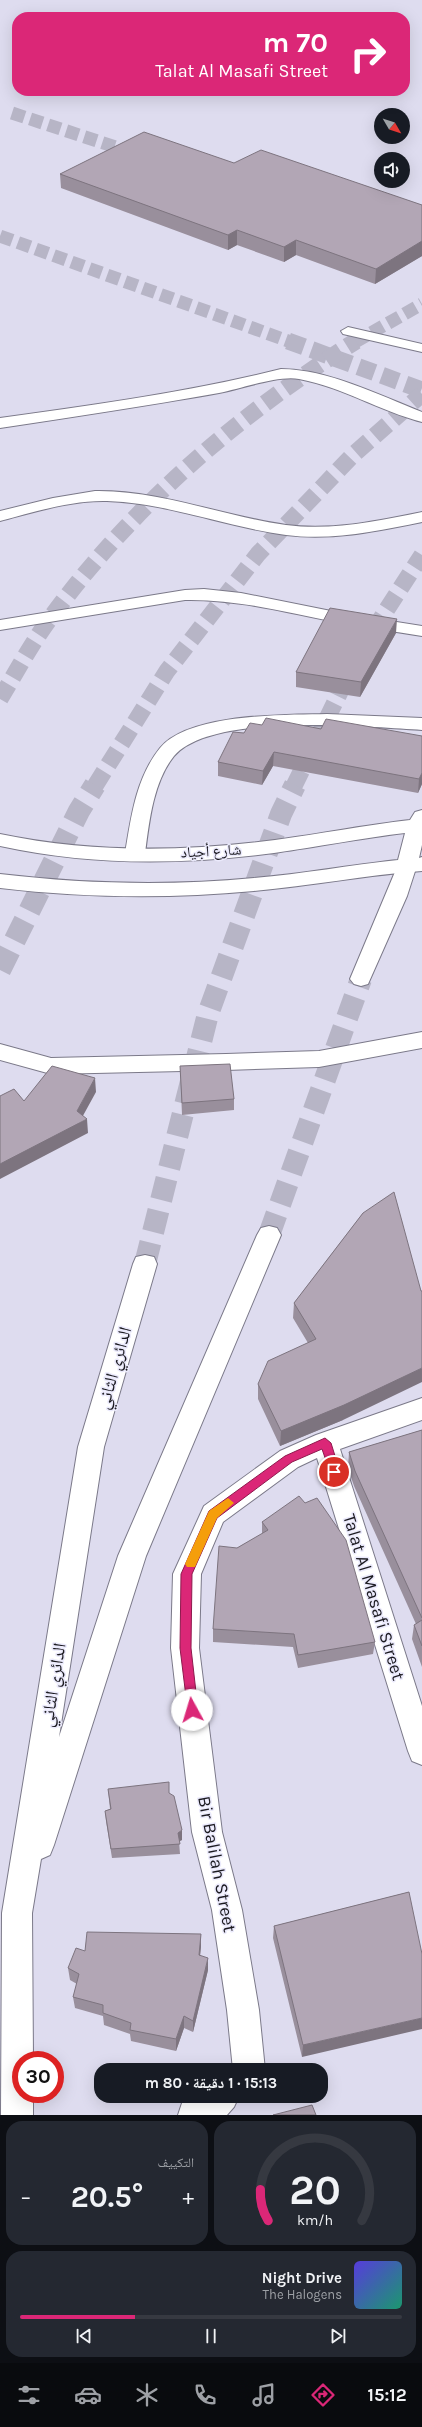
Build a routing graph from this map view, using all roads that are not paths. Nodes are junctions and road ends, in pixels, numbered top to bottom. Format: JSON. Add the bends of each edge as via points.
{"nodes":[{"id":1,"x":348,"y":331,"type":"dead end"},
{"id":2,"x":422,"y":348,"type":"edge"},
{"id":3,"x":422,"y":417,"type":"edge"},
{"id":4,"x":0,"y":423,"type":"edge"},
{"id":5,"x":0,"y":516,"type":"edge"},
{"id":6,"x":422,"y":517,"type":"edge"},
{"id":7,"x":0,"y":625,"type":"edge"},
{"id":8,"x":422,"y":631,"type":"edge"},
{"id":9,"x":422,"y":724,"type":"edge"},
{"id":10,"x":420,"y":822,"type":"edge"},
{"id":11,"x":0,"y":840,"type":"edge"},
{"id":12,"x":135,"y":854,"type":"junction"},
{"id":13,"x":414,"y":864,"type":"edge"},
{"id":14,"x":0,"y":881,"type":"edge"},
{"id":15,"x":361,"y":979,"type":"tunnel mouth"},
{"id":16,"x":422,"y":1040,"type":"edge"},
{"id":17,"x":0,"y":1052,"type":"edge"},
{"id":18,"x":269,"y":1235,"type":"tunnel mouth"},
{"id":19,"x":145,"y":1264,"type":"tunnel mouth"},
{"id":20,"x":422,"y":1409,"type":"edge"},
{"id":21,"x":325,"y":1443,"type":"junction"},
{"id":22,"x":422,"y":1751,"type":"edge"},
{"id":23,"x":17,"y":1913,"type":"junction"},
{"id":24,"x":248,"y":2063,"type":"edge"},
{"id":25,"x":216,"y":2103,"type":"edge"},
{"id":26,"x":17,"y":2115,"type":"edge"},
{"id":27,"x":194,"y":2115,"type":"edge"}],
"edges":[{"from":1,"to":2,"type":"main road"},
{"from":3,"to":4,"type":"main road","via":[[356,391],[299,374],[281,374],[134,404]]},
{"from":5,"to":6,"type":"main road","via":[[68,501],[107,496],[158,503],[287,530],[349,530]]},
{"from":7,"to":8,"type":"main road","via":[[185,595],[214,593]]},
{"from":9,"to":12,"type":"main road","via":[[307,720],[217,726],[188,736],[169,750],[158,767],[141,816]]},
{"from":10,"to":12,"type":"main road","name":"شارع أجياد","via":[[254,849]]},
{"from":10,"to":13,"type":"main road"},
{"from":11,"to":12,"type":"main road","name":"شارع أجياد","via":[[66,852]]},
{"from":13,"to":14,"type":"main road","via":[[290,881],[148,891],[42,887]]},
{"from":13,"to":15,"type":"main road"},
{"from":16,"to":17,"type":"main road","via":[[319,1059],[226,1062],[51,1066]]},
{"from":18,"to":23,"type":"main road","via":[[132,1556]]},
{"from":19,"to":23,"type":"main road","name":"الدائري الثاني","via":[[91,1447]]},
{"from":20,"to":21,"type":"main road","name":"Bir Balilah Street"},
{"from":21,"to":22,"type":"main road","name":"Talat Al Masafi Street"},
{"from":21,"to":24,"type":"main road","name":"Bir Balilah Street","via":[[289,1459],[213,1514],[187,1574],[185,1648],[207,1832],[227,1910],[243,2010]]},
{"from":23,"to":26,"type":"main road","name":"الدائري الثاني"},
{"from":25,"to":27,"type":"main road"}]}
